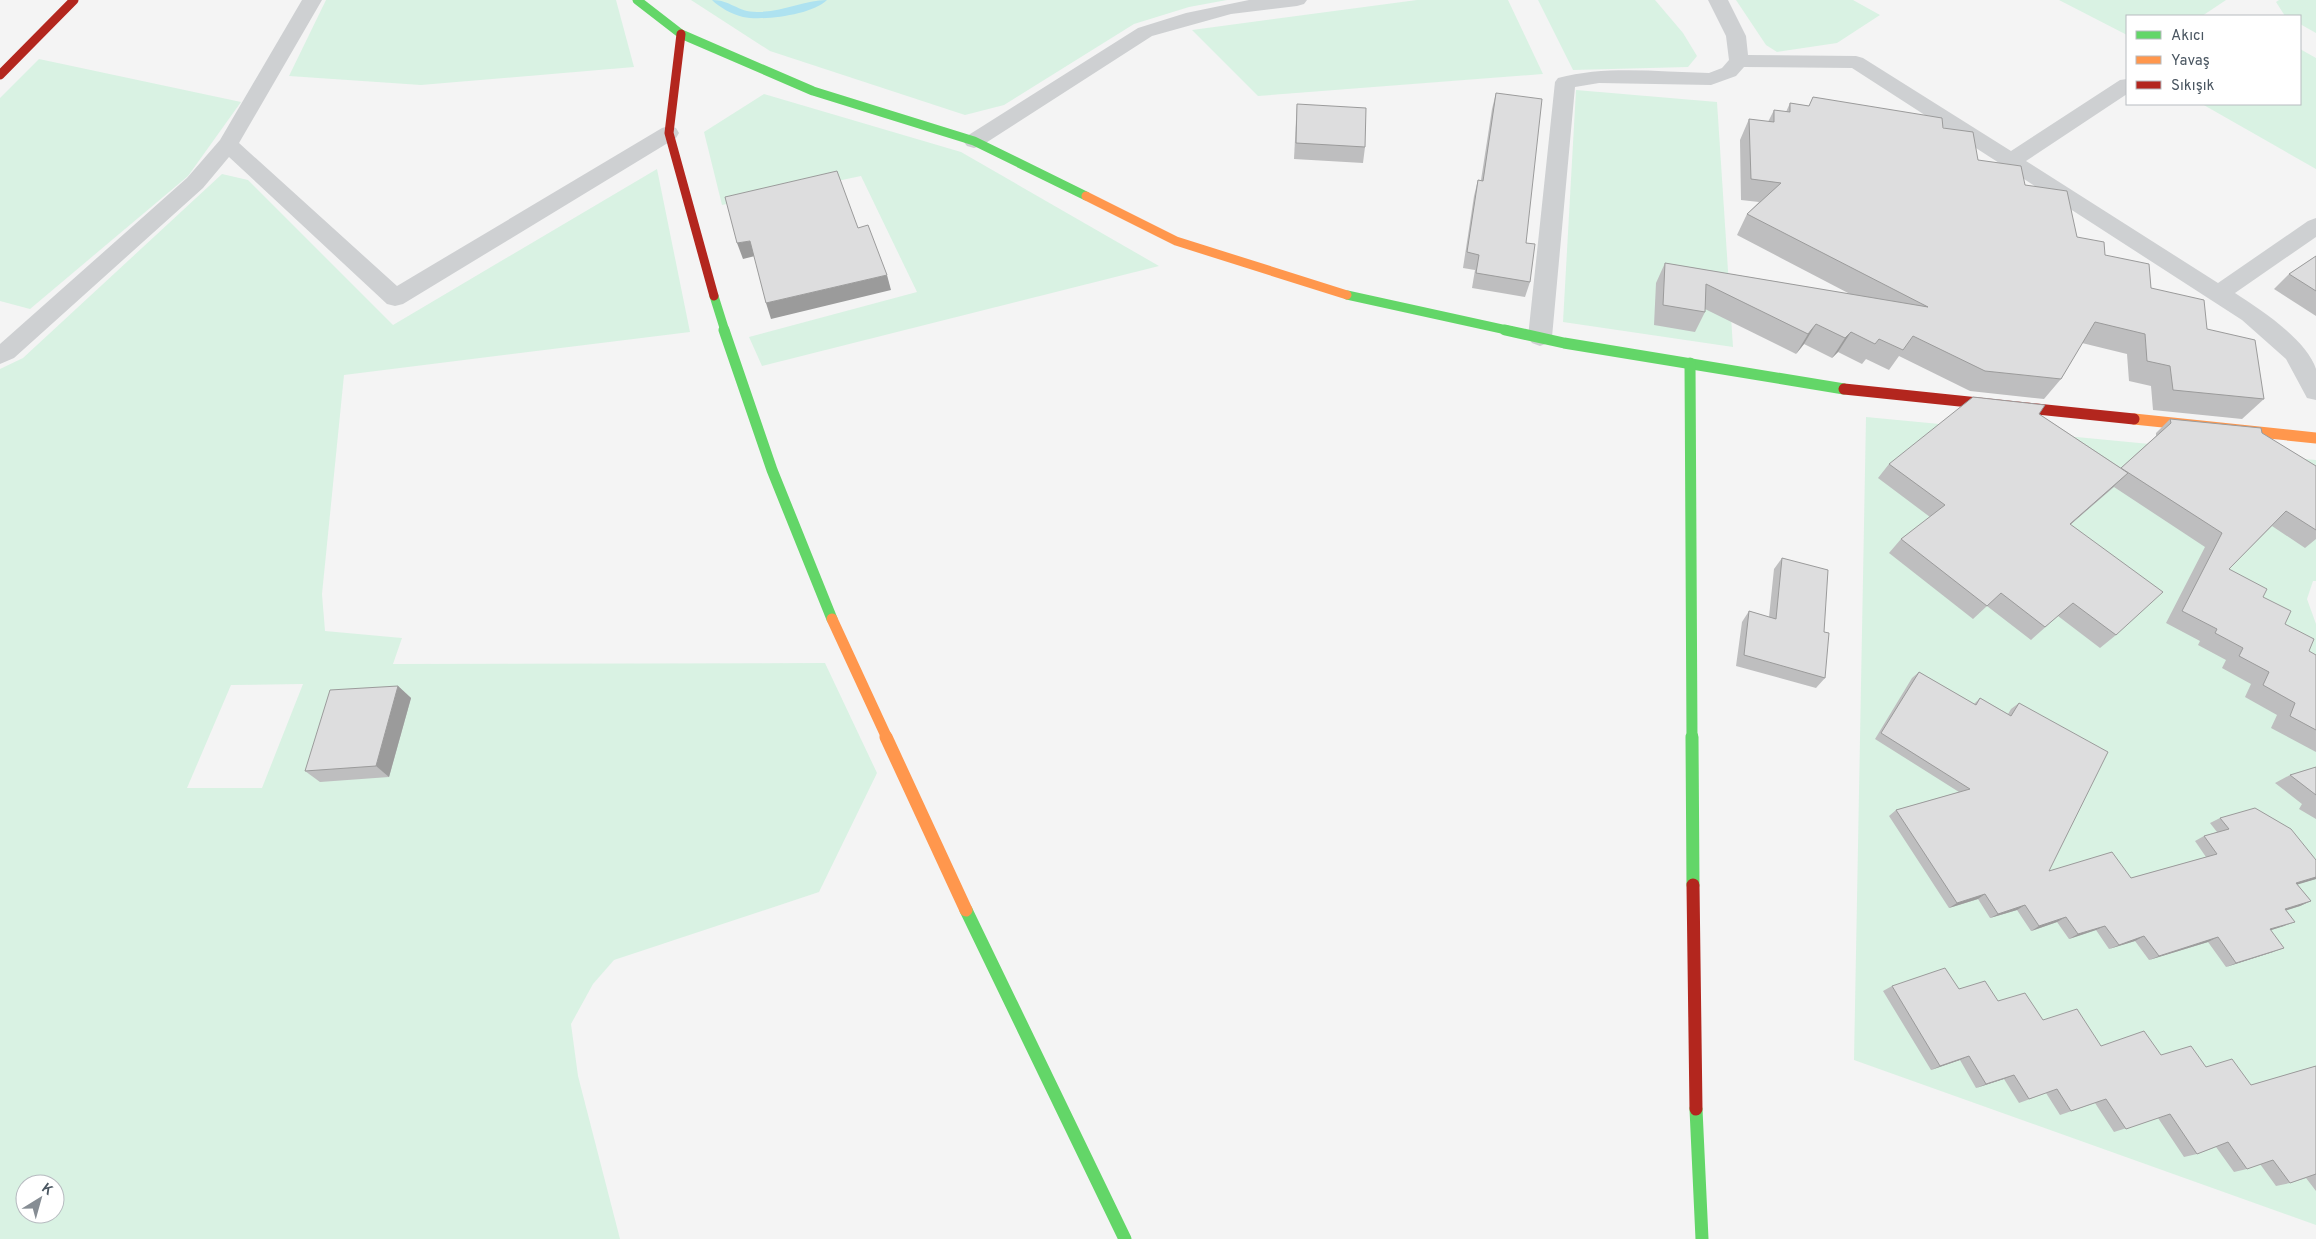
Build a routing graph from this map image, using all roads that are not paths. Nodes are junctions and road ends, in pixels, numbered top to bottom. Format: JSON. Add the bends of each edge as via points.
{"nodes":[{"id":1,"x":74,"y":0,"type":"edge"},
{"id":2,"x":312,"y":0,"type":"edge"},
{"id":3,"x":637,"y":0,"type":"edge"},
{"id":4,"x":1297,"y":0,"type":"edge"},
{"id":5,"x":1718,"y":0,"type":"edge"},
{"id":6,"x":682,"y":34,"type":"junction"},
{"id":7,"x":1739,"y":61,"type":"junction"},
{"id":8,"x":0,"y":75,"type":"edge"},
{"id":9,"x":2126,"y":86,"type":"edge"},
{"id":10,"x":669,"y":133,"type":"junction"},
{"id":11,"x":974,"y":141,"type":"junction"},
{"id":12,"x":228,"y":144,"type":"junction"},
{"id":13,"x":2012,"y":161,"type":"junction"},
{"id":14,"x":2316,"y":226,"type":"edge"},
{"id":15,"x":2218,"y":294,"type":"junction"},
{"id":16,"x":1540,"y":337,"type":"junction"},
{"id":17,"x":0,"y":355,"type":"edge"},
{"id":18,"x":1690,"y":363,"type":"junction"},
{"id":19,"x":2316,"y":391,"type":"edge"},
{"id":20,"x":2316,"y":438,"type":"edge"},
{"id":21,"x":1125,"y":1239,"type":"edge"},
{"id":22,"x":1702,"y":1239,"type":"edge"}],
"edges":[{"from":1,"to":8,"type":"street"},
{"from":2,"to":12,"type":"street"},
{"from":3,"to":6,"type":"street"},
{"from":4,"to":11,"type":"street","via":[[1231,8],[1145,32]]},
{"from":5,"to":7,"type":"street","via":[[1736,36]]},
{"from":6,"to":10,"type":"street"},
{"from":6,"to":11,"type":"street","via":[[813,91]]},
{"from":7,"to":13,"type":"street","via":[[1856,62]]},
{"from":7,"to":16,"type":"street","via":[[1729,72],[1712,79],[1599,77],[1565,82]]},
{"from":9,"to":13,"type":"street"},
{"from":10,"to":12,"type":"street","via":[[395,298]]},
{"from":10,"to":21,"type":"street","via":[[736,369],[830,615],[954,886]]},
{"from":11,"to":16,"type":"street","via":[[1176,241],[1348,295]]},
{"from":12,"to":17,"type":"street","via":[[195,183]]},
{"from":13,"to":15,"type":"street"},
{"from":14,"to":15,"type":"street"},
{"from":15,"to":19,"type":"street","via":[[2250,314],[2294,353]]},
{"from":16,"to":18,"type":"street"},
{"from":18,"to":20,"type":"street","via":[[1852,390]]},
{"from":18,"to":22,"type":"street","via":[[1694,1058]]}]}
